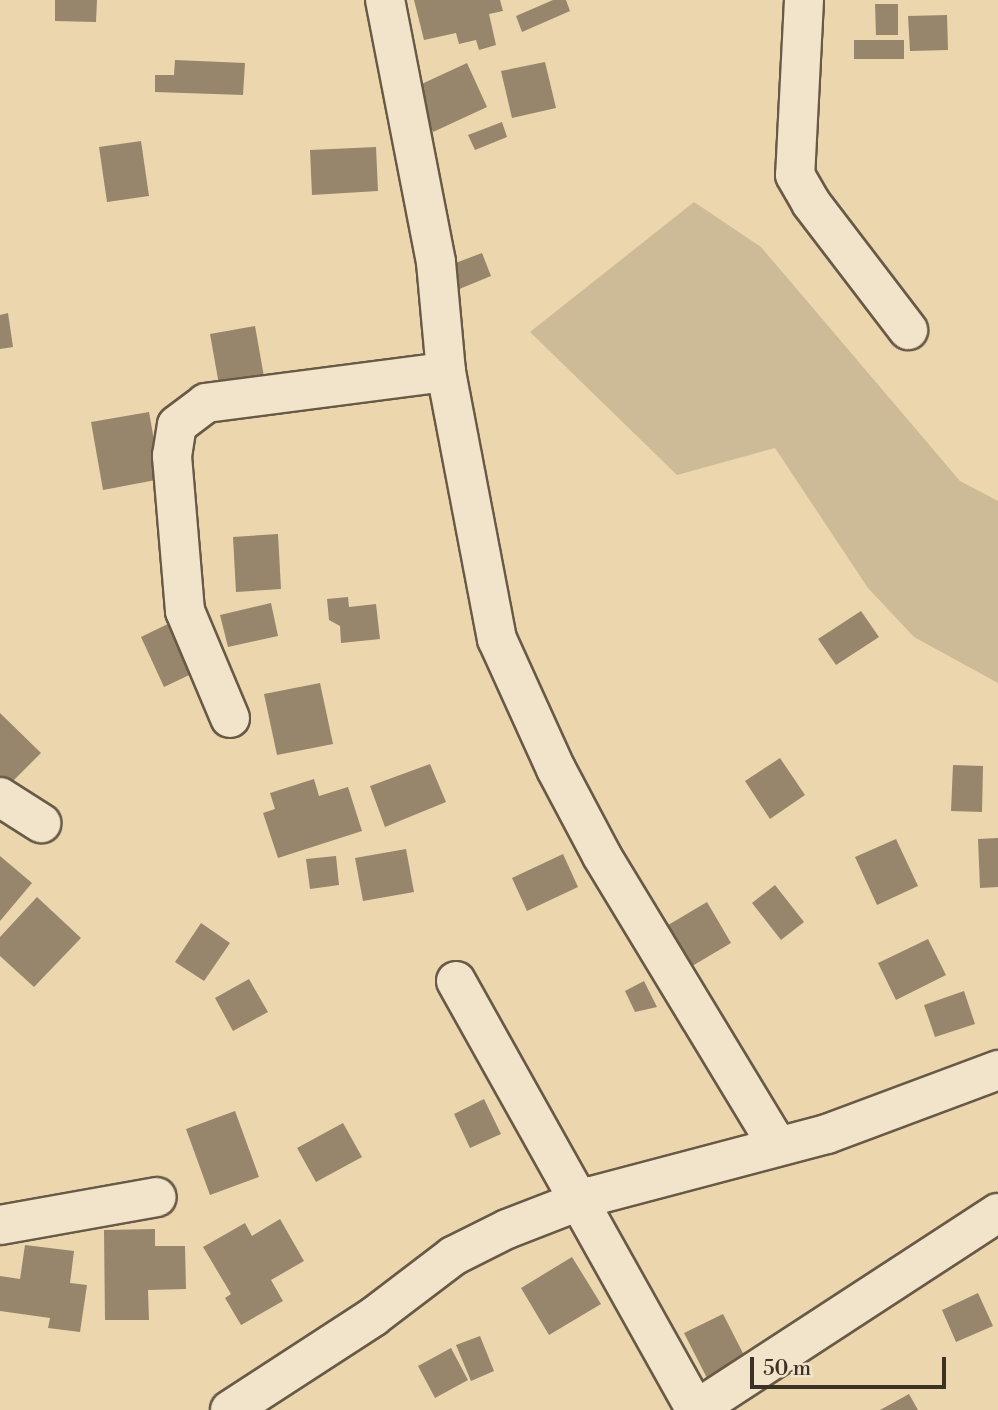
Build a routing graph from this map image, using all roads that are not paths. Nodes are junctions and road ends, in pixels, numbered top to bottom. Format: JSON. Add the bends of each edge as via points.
{"nodes":[{"id":1,"x":385,"y":0,"type":"edge"},
{"id":2,"x":804,"y":0,"type":"edge"},
{"id":3,"x":908,"y":330,"type":"dead end"},
{"id":4,"x":446,"y":372,"type":"junction"},
{"id":5,"x":230,"y":718,"type":"dead end"},
{"id":6,"x":0,"y":797,"type":"edge"},
{"id":7,"x":41,"y":823,"type":"dead end"},
{"id":8,"x":456,"y":981,"type":"dead end"},
{"id":9,"x":998,"y":1070,"type":"edge"},
{"id":10,"x":777,"y":1145,"type":"junction"},
{"id":11,"x":157,"y":1197,"type":"dead end"},
{"id":12,"x":578,"y":1203,"type":"junction"},
{"id":13,"x":998,"y":1213,"type":"edge"},
{"id":14,"x":0,"y":1225,"type":"edge"},
{"id":15,"x":230,"y":1410,"type":"edge"},
{"id":16,"x":696,"y":1410,"type":"edge"}],
"edges":[{"from":1,"to":4,"type":"street","via":[[436,262]]},
{"from":2,"to":3,"type":"street","via":[[795,175]]},
{"from":4,"to":5,"type":"street","via":[[206,403],[177,425],[172,456],[186,611]]},
{"from":4,"to":10,"type":"street","via":[[497,639],[556,769],[602,856]]},
{"from":6,"to":7,"type":"street"},
{"from":8,"to":12,"type":"street"},
{"from":9,"to":10,"type":"street","via":[[827,1133]]},
{"from":10,"to":12,"type":"street"},
{"from":11,"to":14,"type":"street"},
{"from":12,"to":15,"type":"street","via":[[507,1229],[453,1256],[373,1317]]},
{"from":12,"to":16,"type":"street"},
{"from":13,"to":16,"type":"street"}]}
